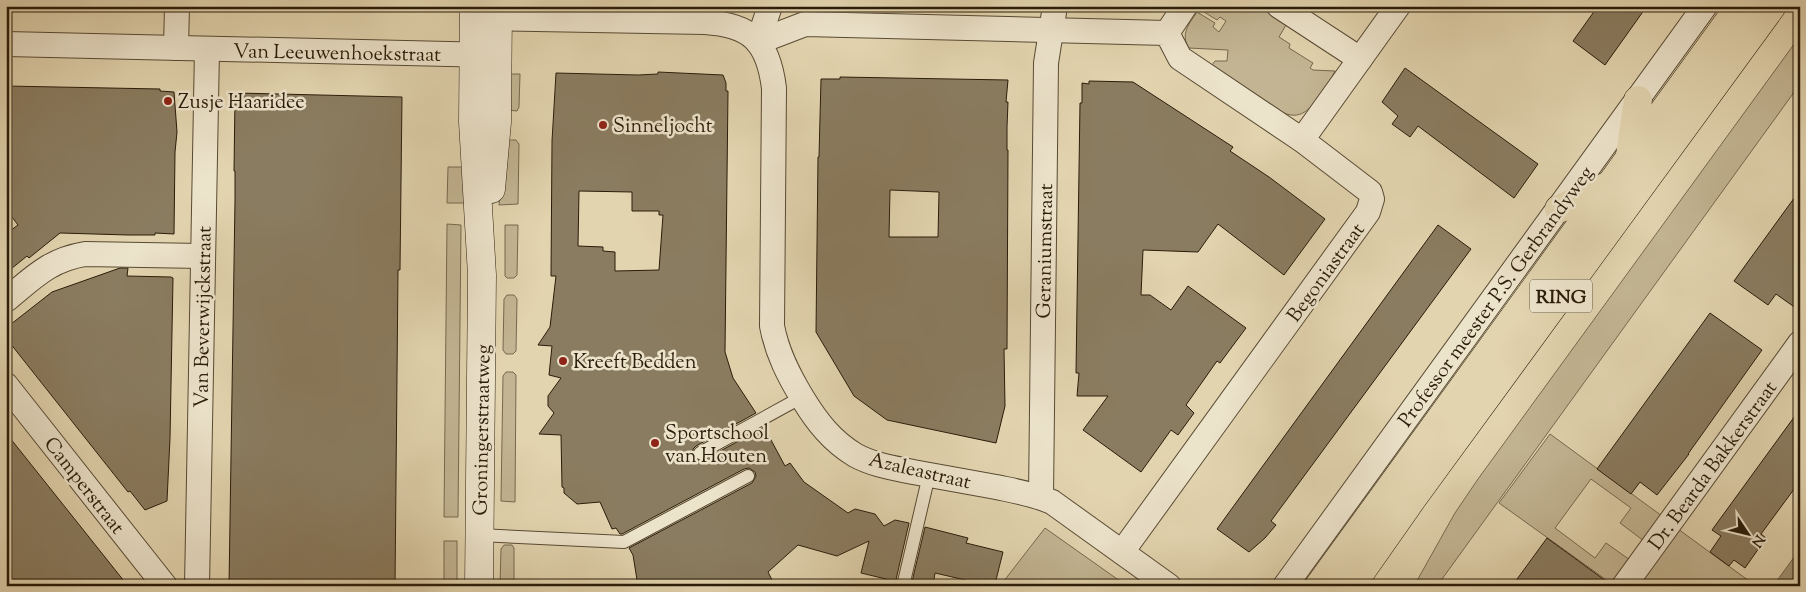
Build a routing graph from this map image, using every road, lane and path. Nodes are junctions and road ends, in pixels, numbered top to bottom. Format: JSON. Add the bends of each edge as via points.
{"nodes":[{"id":1,"x":177,"y":6,"type":"edge"},
{"id":2,"x":770,"y":6,"type":"edge"},
{"id":3,"x":1185,"y":6,"type":"edge"},
{"id":4,"x":1279,"y":6,"type":"edge"},
{"id":5,"x":1398,"y":6,"type":"edge"},
{"id":6,"x":1705,"y":6,"type":"edge"},
{"id":7,"x":1740,"y":6,"type":"edge"},
{"id":8,"x":1772,"y":6,"type":"edge"},
{"id":9,"x":486,"y":12,"type":"edge"},
{"id":10,"x":1053,"y":18,"type":"edge"},
{"id":11,"x":1167,"y":33,"type":"junction"},
{"id":12,"x":758,"y":42,"type":"junction"},
{"id":13,"x":6,"y":44,"type":"edge"},
{"id":14,"x":176,"y":48,"type":"junction"},
{"id":15,"x":207,"y":49,"type":"junction"},
{"id":16,"x":486,"y":55,"type":"junction"},
{"id":17,"x":1360,"y":59,"type":"junction"},
{"id":18,"x":1638,"y":100,"type":"junction"},
{"id":19,"x":1302,"y":140,"type":"junction"},
{"id":20,"x":1629,"y":160,"type":"junction"},
{"id":21,"x":1612,"y":183,"type":"junction"},
{"id":22,"x":1559,"y":209,"type":"junction"},
{"id":23,"x":202,"y":256,"type":"junction"},
{"id":24,"x":6,"y":300,"type":"edge"},
{"id":25,"x":1800,"y":343,"type":"edge"},
{"id":26,"x":6,"y":385,"type":"edge"},
{"id":27,"x":802,"y":397,"type":"junction"},
{"id":28,"x":700,"y":453,"type":"dead end"},
{"id":29,"x":929,"y":475,"type":"junction"},
{"id":30,"x":748,"y":476,"type":"dead end"},
{"id":31,"x":1040,"y":497,"type":"junction"},
{"id":32,"x":479,"y":535,"type":"junction"},
{"id":33,"x":1122,"y":552,"type":"junction"},
{"id":34,"x":165,"y":586,"type":"edge"},
{"id":35,"x":197,"y":586,"type":"edge"},
{"id":36,"x":479,"y":586,"type":"edge"},
{"id":37,"x":903,"y":586,"type":"edge"},
{"id":38,"x":1169,"y":586,"type":"edge"},
{"id":39,"x":1285,"y":586,"type":"edge"},
{"id":40,"x":1319,"y":586,"type":"edge"},
{"id":41,"x":1351,"y":586,"type":"edge"},
{"id":42,"x":1624,"y":586,"type":"edge"}],
"edges":[{"from":1,"to":14,"type":"street"},
{"from":2,"to":12,"type":"street"},
{"from":3,"to":11,"type":"street"},
{"from":4,"to":17,"type":"street"},
{"from":5,"to":17,"type":"street"},
{"from":6,"to":18,"type":"street","name":"Professor meester P.S. Gerbrandyweg"},
{"from":7,"to":20,"type":"main road","name":"Professor meester P.S. Gerbrandyweg","number":"RING"},
{"from":8,"to":41,"type":"main road","number":"RING"},
{"from":9,"to":12,"type":"street","via":[[722,23],[739,28]]},
{"from":9,"to":16,"type":"main road","name":"Groningerstraatweg"},
{"from":10,"to":11,"type":"street"},
{"from":10,"to":12,"type":"street","via":[[805,24]]},
{"from":10,"to":31,"type":"street","name":"Geraniumstraat","via":[[1046,63]]},
{"from":11,"to":19,"type":"street","via":[[1180,58]]},
{"from":12,"to":27,"type":"street","name":"Azaleastraat","via":[[770,62],[774,88],[772,326],[780,356]]},
{"from":13,"to":14,"type":"street","name":"Van Leeuwenhoekstraat"},
{"from":14,"to":15,"type":"street","name":"Van Leeuwenhoekstraat"},
{"from":15,"to":16,"type":"street","name":"Van Leeuwenhoekstraat"},
{"from":15,"to":23,"type":"street","name":"Van Beverwijckstraat"},
{"from":16,"to":32,"type":"main road","name":"Groningerstraatweg","via":[[473,122],[482,275]]},
{"from":17,"to":19,"type":"street"},
{"from":18,"to":20,"type":"main road"},
{"from":18,"to":22,"type":"street","name":"Professor meester P.S. Gerbrandyweg"},
{"from":19,"to":33,"type":"street","name":"Begoniastraat","via":[[1370,192],[1372,199],[1368,212]]},
{"from":20,"to":21,"type":"main road","name":"Professor meester P.S. Gerbrandyweg","number":"RING"},
{"from":21,"to":22,"type":"main road"},
{"from":21,"to":40,"type":"main road","name":"Professor meester P.S. Gerbrandyweg","number":"RING"},
{"from":22,"to":39,"type":"street","name":"Professor meester P.S. Gerbrandyweg"},
{"from":23,"to":24,"type":"street","via":[[85,254],[68,257],[55,262]]},
{"from":23,"to":35,"type":"street","name":"Van Beverwijckstraat"},
{"from":25,"to":42,"type":"street","name":"Dr. Bearda Bakkerstraat"},
{"from":26,"to":34,"type":"street","name":"Camperstraat"},
{"from":27,"to":28,"type":"lane"},
{"from":27,"to":29,"type":"street","name":"Azaleastraat","via":[[823,428],[856,455],[888,467]]},
{"from":29,"to":31,"type":"street","name":"Azaleastraat"},
{"from":29,"to":37,"type":"lane"},
{"from":30,"to":32,"type":"lane","via":[[624,542]]},
{"from":31,"to":33,"type":"street","name":"Azaleastraat"},
{"from":32,"to":36,"type":"main road","name":"Groningerstraatweg"},
{"from":33,"to":38,"type":"street","name":"Azaleastraat"}]}
